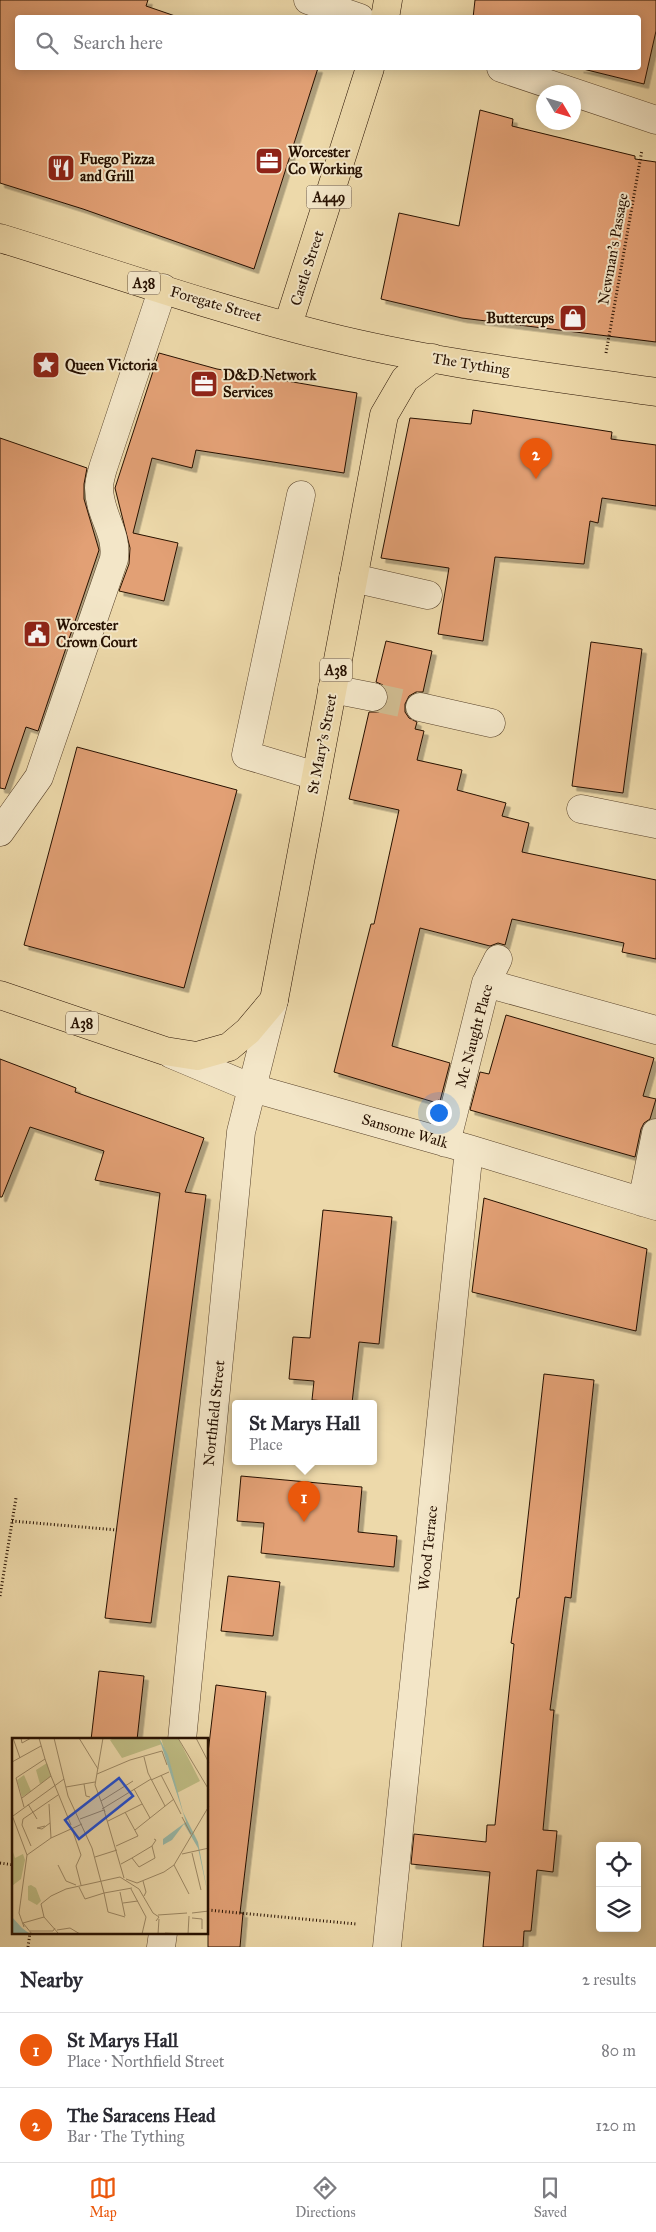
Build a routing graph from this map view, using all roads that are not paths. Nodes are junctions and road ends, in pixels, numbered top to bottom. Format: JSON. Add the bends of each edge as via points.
{"nodes":[{"id":1,"x":308,"y":0,"type":"edge"},
{"id":2,"x":388,"y":0,"type":"edge"},
{"id":3,"x":351,"y":15,"type":"edge"},
{"id":4,"x":386,"y":15,"type":"edge"},
{"id":5,"x":369,"y":70,"type":"edge"},
{"id":6,"x":507,"y":70,"type":"edge"},
{"id":7,"x":652,"y":118,"type":"edge"},
{"id":8,"x":0,"y":238,"type":"edge"},
{"id":9,"x":163,"y":288,"type":"junction"},
{"id":10,"x":288,"y":325,"type":"junction"},
{"id":11,"x":433,"y":358,"type":"junction"},
{"id":12,"x":656,"y":392,"type":"edge"},
{"id":13,"x":301,"y":495,"type":"dead end"},
{"id":14,"x":353,"y":578,"type":"junction"},
{"id":15,"x":428,"y":595,"type":"dead end"},
{"id":16,"x":332,"y":689,"type":"junction"},
{"id":17,"x":373,"y":697,"type":"tunnel mouth"},
{"id":18,"x":420,"y":708,"type":"tunnel mouth"},
{"id":19,"x":492,"y":723,"type":"dead end"},
{"id":20,"x":316,"y":776,"type":"junction"},
{"id":21,"x":581,"y":809,"type":"dead end"},
{"id":22,"x":655,"y":818,"type":"edge"},
{"id":23,"x":0,"y":832,"type":"edge"},
{"id":24,"x":498,"y":959,"type":"dead end"},
{"id":25,"x":486,"y":983,"type":"junction"},
{"id":26,"x":0,"y":995,"type":"edge"},
{"id":27,"x":274,"y":1000,"type":"junction"},
{"id":28,"x":656,"y":1030,"type":"edge"},
{"id":29,"x":160,"y":1049,"type":"junction"},
{"id":30,"x":252,"y":1088,"type":"junction"},
{"id":31,"x":656,"y":1133,"type":"edge"},
{"id":32,"x":458,"y":1146,"type":"junction"},
{"id":33,"x":649,"y":1204,"type":"edge"},
{"id":34,"x":182,"y":1738,"type":"edge"},
{"id":35,"x":163,"y":1934,"type":"edge"},
{"id":36,"x":388,"y":1937,"type":"edge"},
{"id":37,"x":161,"y":1947,"type":"edge"}],
"edges":[{"from":1,"to":3,"type":"street"},
{"from":2,"to":4,"type":"main road"},
{"from":5,"to":10,"type":"main road","name":"Castle Street","number":"A449"},
{"from":6,"to":7,"type":"street"},
{"from":8,"to":9,"type":"main road","name":"Foregate Street","number":"A38"},
{"from":9,"to":10,"type":"main road","name":"Foregate Street","number":"A38"},
{"from":9,"to":23,"type":"street","via":[[98,488],[116,548],[114,559],[39,778]]},
{"from":10,"to":11,"type":"main road","name":"The Tything","number":"A38","via":[[325,336]]},
{"from":11,"to":12,"type":"main road","name":"The Tything","number":"A38"},
{"from":11,"to":14,"type":"main road","name":"St Mary's Street","number":"A38","via":[[405,380],[384,416]]},
{"from":13,"to":20,"type":"street","via":[[246,755]]},
{"from":14,"to":15,"type":"street"},
{"from":14,"to":16,"type":"main road","name":"St Mary's Street","number":"A38"},
{"from":16,"to":17,"type":"street"},
{"from":16,"to":20,"type":"main road","name":"St Mary's Street","number":"A38"},
{"from":18,"to":19,"type":"street"},
{"from":20,"to":27,"type":"main road","name":"St Mary's Street","number":"A38"},
{"from":21,"to":22,"type":"street"},
{"from":24,"to":25,"type":"street","name":"Mc Naught Place"},
{"from":25,"to":28,"type":"street"},
{"from":25,"to":32,"type":"street","name":"Mc Naught Place"},
{"from":26,"to":29,"type":"main road","name":"Sansome Walk","number":"A38"},
{"from":27,"to":29,"type":"main road","number":"A38","via":[[229,1048],[196,1056]]},
{"from":27,"to":30,"type":"street","name":"Northfield Street"},
{"from":29,"to":30,"type":"street","name":"Sansome Walk"},
{"from":30,"to":32,"type":"street","name":"Sansome Walk"},
{"from":30,"to":34,"type":"street","name":"Northfield Street","via":[[241,1132]]},
{"from":31,"to":33,"type":"street"},
{"from":32,"to":33,"type":"street","name":"Sansome Walk"},
{"from":32,"to":36,"type":"street","name":"Wood Terrace"},
{"from":35,"to":37,"type":"street"}]}
